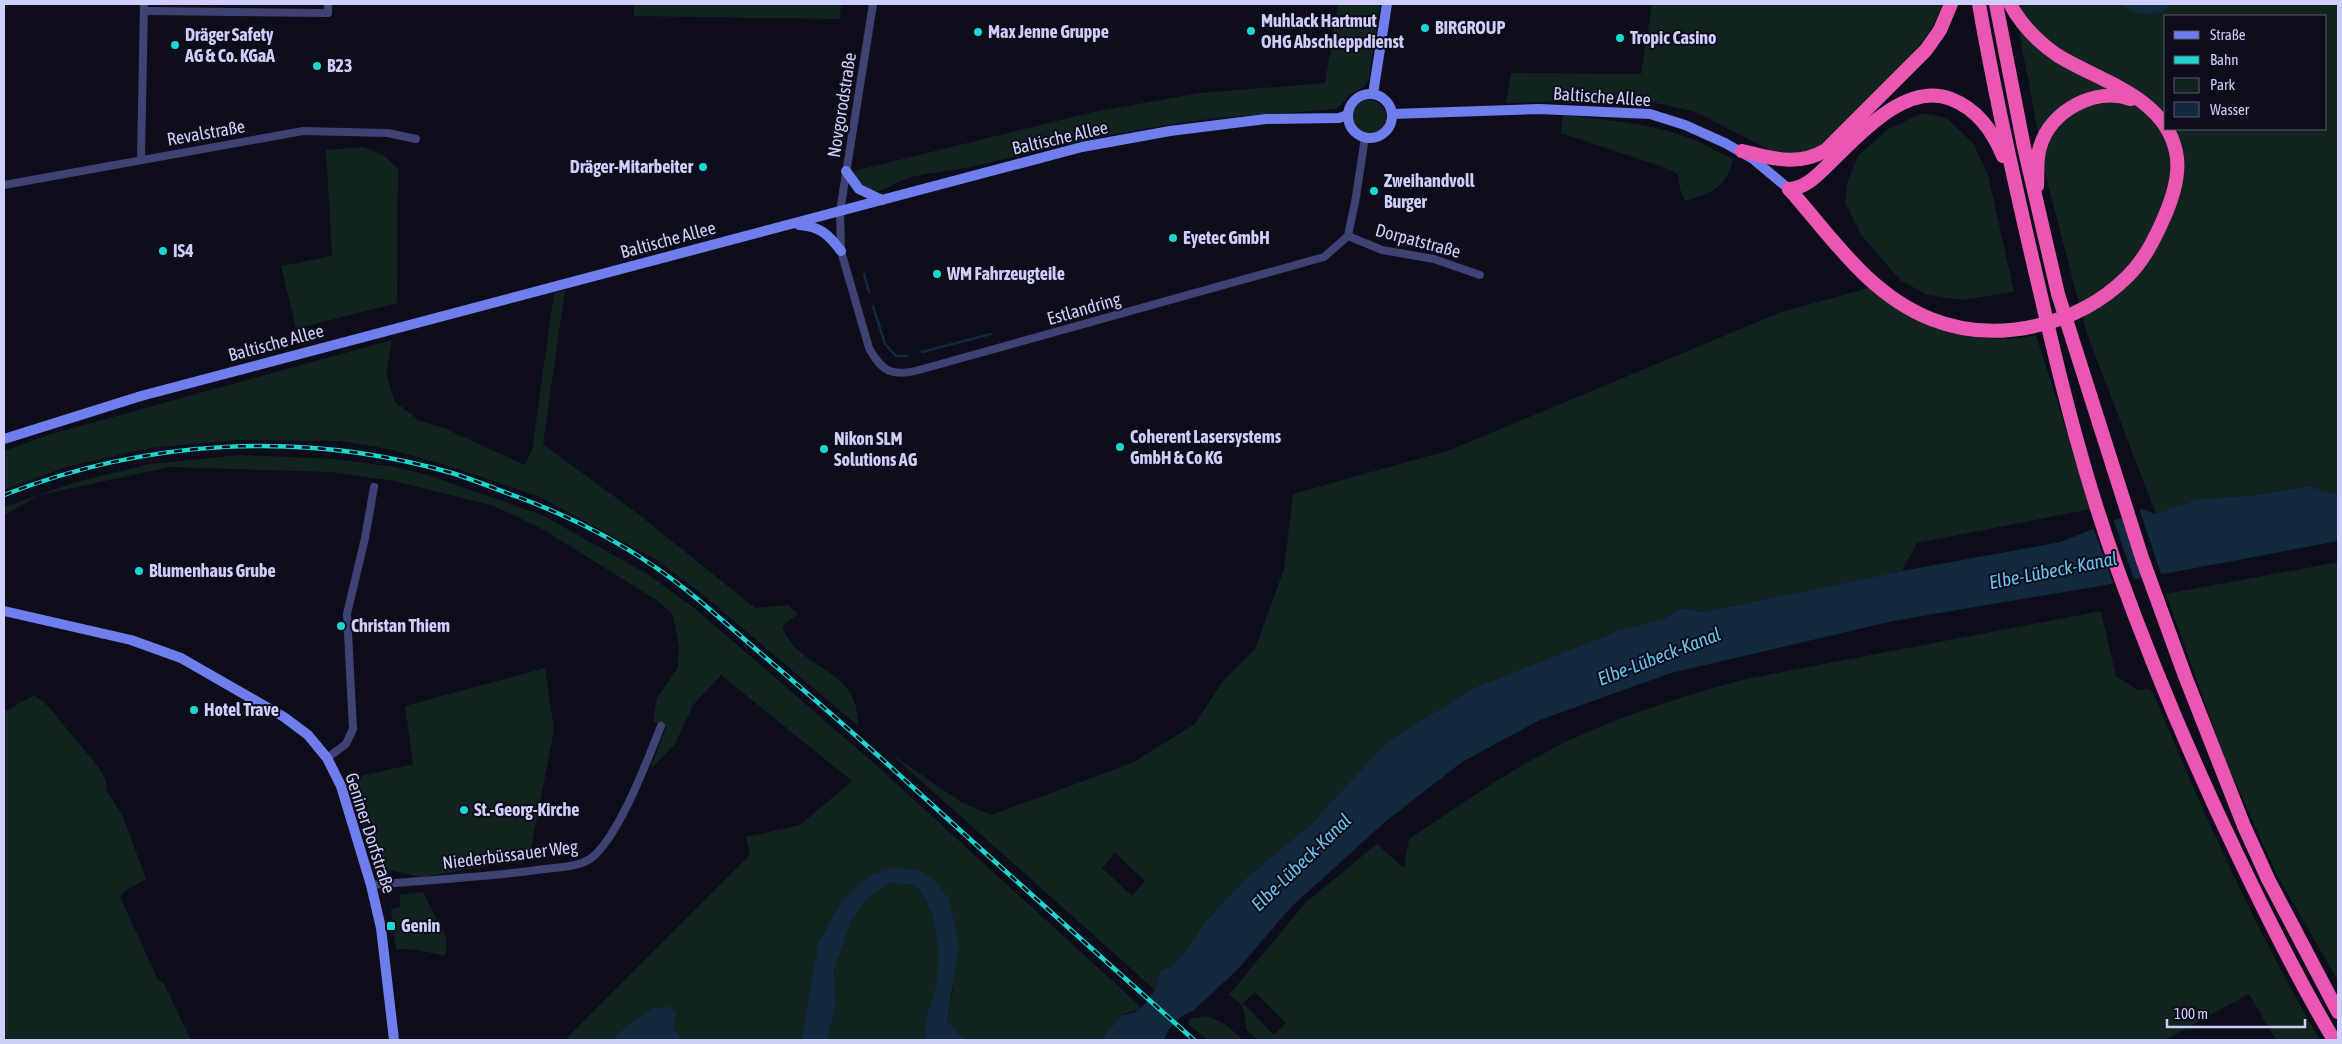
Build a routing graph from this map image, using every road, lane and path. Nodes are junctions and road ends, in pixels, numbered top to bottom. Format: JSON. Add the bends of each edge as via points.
{"nodes":[{"id":1,"x":328,"y":4,"type":"edge"},
{"id":2,"x":873,"y":4,"type":"edge"},
{"id":3,"x":1387,"y":4,"type":"edge"},
{"id":4,"x":1950,"y":4,"type":"edge"},
{"id":5,"x":1979,"y":4,"type":"edge"},
{"id":6,"x":1996,"y":4,"type":"edge"},
{"id":7,"x":2010,"y":4,"type":"edge"},
{"id":8,"x":144,"y":8,"type":"edge"},
{"id":9,"x":1373,"y":94,"type":"junction"},
{"id":10,"x":2146,"y":106,"type":"junction"},
{"id":11,"x":1392,"y":114,"type":"junction"},
{"id":12,"x":1348,"y":115,"type":"junction"},
{"id":13,"x":2164,"y":126,"type":"edge"},
{"id":14,"x":2167,"y":130,"type":"edge"},
{"id":15,"x":1365,"y":137,"type":"junction"},
{"id":16,"x":416,"y":139,"type":"dead end"},
{"id":17,"x":1742,"y":152,"type":"junction"},
{"id":18,"x":142,"y":160,"type":"junction"},
{"id":19,"x":846,"y":171,"type":"junction"},
{"id":20,"x":2012,"y":178,"type":"junction"},
{"id":21,"x":4,"y":185,"type":"edge"},
{"id":22,"x":1789,"y":189,"type":"junction"},
{"id":23,"x":882,"y":200,"type":"junction"},
{"id":24,"x":2036,"y":202,"type":"junction"},
{"id":25,"x":840,"y":211,"type":"junction"},
{"id":26,"x":791,"y":224,"type":"junction"},
{"id":27,"x":1348,"y":236,"type":"junction"},
{"id":28,"x":841,"y":251,"type":"junction"},
{"id":29,"x":1480,"y":275,"type":"dead end"},
{"id":30,"x":4,"y":439,"type":"edge"},
{"id":31,"x":374,"y":487,"type":"dead end"},
{"id":32,"x":4,"y":612,"type":"edge"},
{"id":33,"x":661,"y":726,"type":"dead end"},
{"id":34,"x":326,"y":758,"type":"junction"},
{"id":35,"x":371,"y":885,"type":"junction"},
{"id":36,"x":2338,"y":1012,"type":"edge"},
{"id":37,"x":394,"y":1040,"type":"edge"},
{"id":38,"x":2334,"y":1040,"type":"edge"}],
"edges":[{"from":1,"to":8,"type":"street","via":[[328,13]]},
{"from":2,"to":19,"type":"street","name":"Novgorodstraße"},
{"from":3,"to":9,"type":"main road"},
{"from":4,"to":17,"type":"highway","via":[[1940,30],[1926,50],[1826,150],[1797,161]]},
{"from":5,"to":20,"type":"highway"},
{"from":6,"to":24,"type":"highway"},
{"from":7,"to":10,"type":"highway","via":[[2035,38],[2056,54],[2128,92]]},
{"from":8,"to":18,"type":"street"},
{"from":9,"to":11,"type":"main road","via":[[1387,102]]},
{"from":9,"to":12,"type":"main road","via":[[1357,98]]},
{"from":10,"to":13,"type":"highway"},
{"from":10,"to":24,"type":"highway","via":[[2117,95],[2098,96],[2080,102],[2058,118],[2039,148]]},
{"from":11,"to":15,"type":"main road","via":[[1386,131],[1378,136]]},
{"from":11,"to":17,"type":"main road","name":"Baltische Allee","via":[[1539,108],[1650,114],[1700,131]]},
{"from":12,"to":15,"type":"main road","via":[[1352,128]]},
{"from":12,"to":23,"type":"main road","name":"Baltische Allee","via":[[1339,118],[1266,119],[1082,147]]},
{"from":14,"to":22,"type":"highway","via":[[2176,152],[2174,191],[2161,224],[2140,261],[2128,276],[2096,301],[2052,321],[2026,328],[1993,332],[1959,328],[1930,319],[1900,304],[1851,261]]},
{"from":15,"to":27,"type":"street"},
{"from":16,"to":18,"type":"street","name":"Revalstraße","via":[[388,133],[303,131]]},
{"from":17,"to":22,"type":"main road","name":"Baltische Allee"},
{"from":18,"to":21,"type":"street","name":"Revalstraße"},
{"from":19,"to":23,"type":"main road","via":[[860,189]]},
{"from":19,"to":25,"type":"street","name":"Novgorodstraße"},
{"from":20,"to":22,"type":"highway","via":[[1994,136],[1980,117],[1964,104],[1931,95],[1907,101],[1882,115],[1809,182]]},
{"from":20,"to":38,"type":"highway","via":[[2058,374],[2117,566],[2203,782],[2302,984]]},
{"from":23,"to":25,"type":"main road","name":"Baltische Allee"},
{"from":24,"to":36,"type":"highway","via":[[2058,294],[2106,448],[2185,676],[2268,879]]},
{"from":25,"to":26,"type":"main road","name":"Baltische Allee"},
{"from":25,"to":28,"type":"street","name":"Estlandring"},
{"from":26,"to":28,"type":"main road","via":[[815,226]]},
{"from":26,"to":30,"type":"main road","name":"Baltische Allee","via":[[150,394]]},
{"from":27,"to":28,"type":"street","name":"Estlandring","via":[[1324,256],[898,374],[885,370],[869,348]]},
{"from":27,"to":29,"type":"street","name":"Dorpatstraße","via":[[1382,250],[1434,259]]},
{"from":31,"to":34,"type":"street","via":[[347,614],[352,729],[346,744]]},
{"from":32,"to":34,"type":"main road","name":"Geniner Dorfstraße","via":[[131,640],[181,658],[284,717],[308,736]]},
{"from":33,"to":35,"type":"street","name":"Niederbüssauer Weg","via":[[637,787],[603,846],[589,859],[577,864],[528,871]]},
{"from":34,"to":35,"type":"main road","name":"Geniner Dorfstraße","via":[[343,793]]},
{"from":35,"to":37,"type":"main road","name":"Geniner Dorfstraße","via":[[381,928]]}]}
